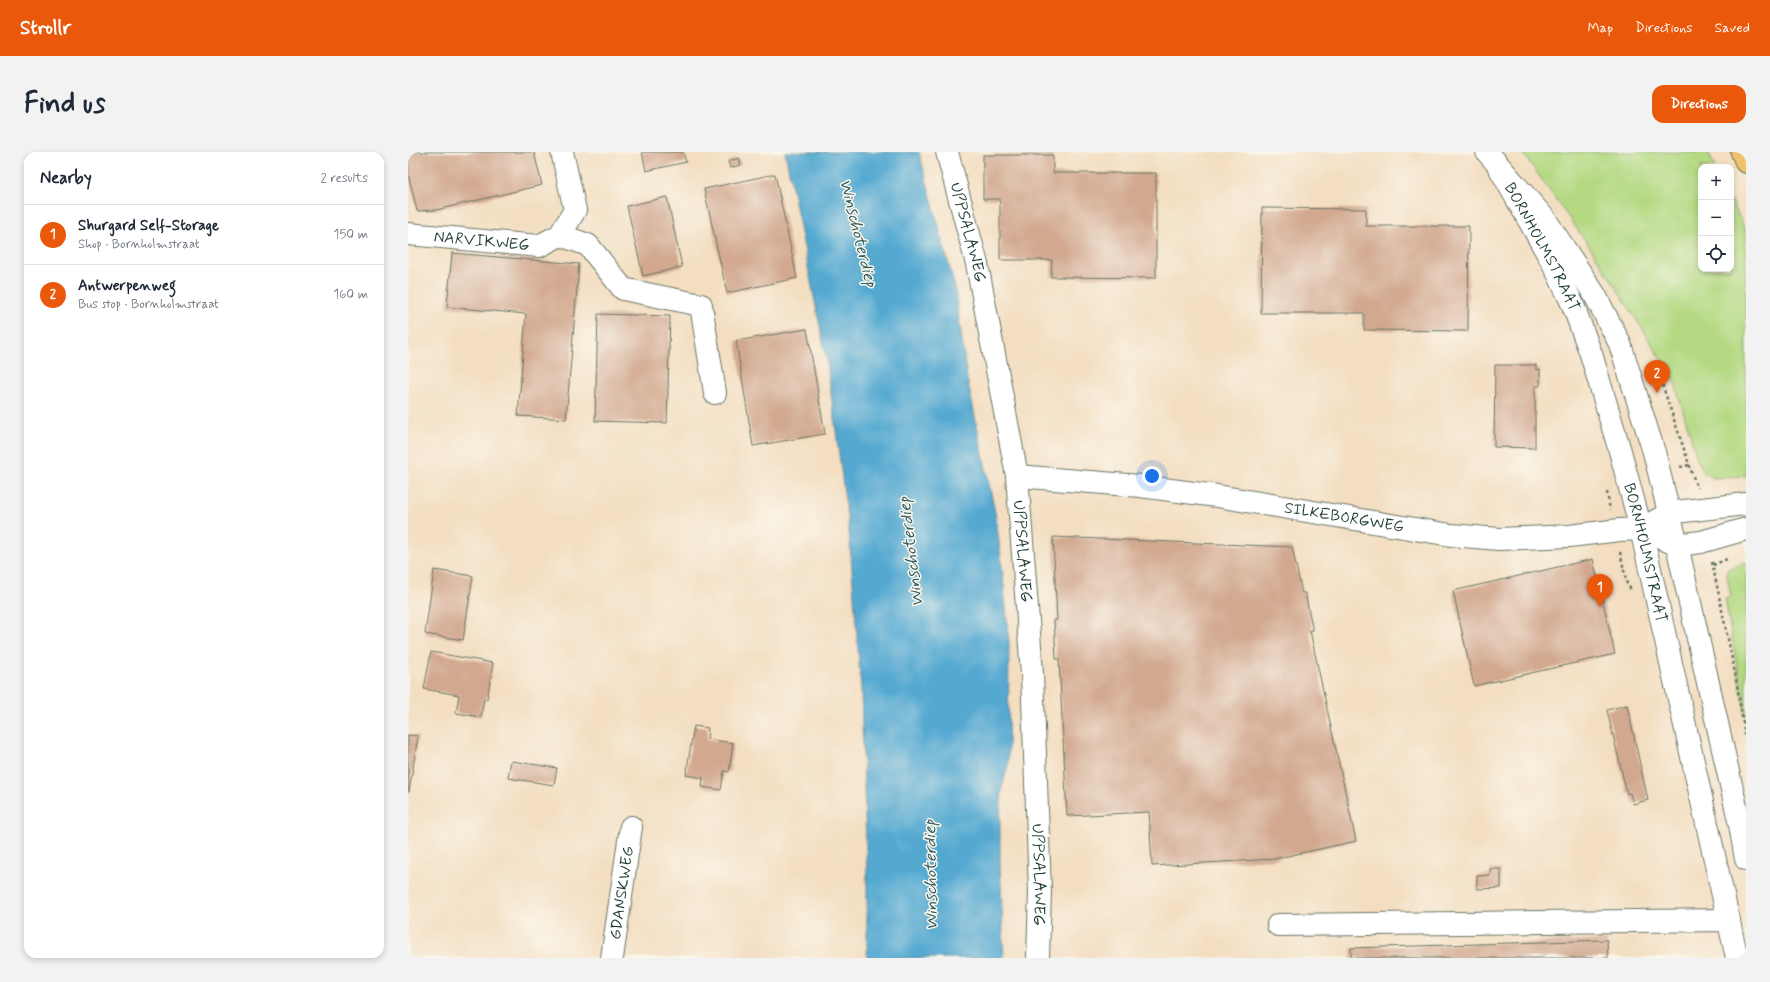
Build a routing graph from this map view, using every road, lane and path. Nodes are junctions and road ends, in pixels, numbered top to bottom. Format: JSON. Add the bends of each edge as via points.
{"nodes":[{"id":1,"x":562,"y":152,"type":"edge"},
{"id":2,"x":947,"y":152,"type":"edge"},
{"id":3,"x":1742,"y":152,"type":"edge"},
{"id":4,"x":1493,"y":159,"type":"edge"},
{"id":5,"x":1746,"y":162,"type":"edge"},
{"id":6,"x":408,"y":234,"type":"edge"},
{"id":7,"x":560,"y":235,"type":"junction"},
{"id":8,"x":715,"y":394,"type":"dead end"},
{"id":9,"x":1017,"y":476,"type":"junction"},
{"id":10,"x":1606,"y":491,"type":"dead end"},
{"id":11,"x":1746,"y":504,"type":"edge"},
{"id":12,"x":1668,"y":514,"type":"junction"},
{"id":13,"x":1746,"y":529,"type":"edge"},
{"id":14,"x":1615,"y":530,"type":"junction"},
{"id":15,"x":1641,"y":530,"type":"junction"},
{"id":16,"x":1677,"y":545,"type":"junction"},
{"id":17,"x":1717,"y":584,"type":"dead end"},
{"id":18,"x":1746,"y":742,"type":"edge"},
{"id":19,"x":631,"y":827,"type":"dead end"},
{"id":20,"x":1746,"y":859,"type":"edge"},
{"id":21,"x":1729,"y":920,"type":"junction"},
{"id":22,"x":1278,"y":925,"type":"dead end"},
{"id":23,"x":612,"y":958,"type":"edge"},
{"id":24,"x":1038,"y":958,"type":"edge"},
{"id":25,"x":1737,"y":958,"type":"edge"}],
"edges":[{"from":1,"to":7,"type":"street","via":[[575,210]]},
{"from":2,"to":9,"type":"street","name":"UPPSALAWEG","via":[[977,264]]},
{"from":3,"to":5,"type":"highway"},
{"from":4,"to":12,"type":"street","name":"BORNHOLMSTRAAT","via":[[1545,219],[1595,295],[1620,344],[1654,452]]},
{"from":4,"to":15,"type":"street","name":"BORNHOLMSTRAAT","via":[[1554,265],[1573,306],[1591,354]]},
{"from":6,"to":7,"type":"street","name":"NARVIKWEG","via":[[539,246]]},
{"from":7,"to":8,"type":"street","via":[[588,246],[623,289],[701,305]]},
{"from":9,"to":14,"type":"street","name":"SILKEBORGWEG","via":[[1148,487],[1451,535],[1498,539],[1569,536]]},
{"from":9,"to":24,"type":"street","name":"UPPSALAWEG","via":[[1032,673],[1040,891]]},
{"from":10,"to":14,"type":"path","name":"BORNHOLMSTRAAT"},
{"from":11,"to":12,"type":"street"},
{"from":12,"to":15,"type":"street"},
{"from":12,"to":16,"type":"street","name":"BORNHOLMSTRAAT"},
{"from":13,"to":16,"type":"street","via":[[1701,542]]},
{"from":14,"to":15,"type":"street","name":"SILKEBORGWEG"},
{"from":15,"to":16,"type":"street"},
{"from":15,"to":21,"type":"street","name":"BORNHOLMSTRAAT"},
{"from":16,"to":20,"type":"street","name":"BORNHOLMSTRAAT"},
{"from":17,"to":18,"type":"path"},
{"from":19,"to":23,"type":"street","name":"GDANSKWEG"},
{"from":21,"to":22,"type":"street"},
{"from":21,"to":25,"type":"street","name":"BORNHOLMSTRAAT"}]}
